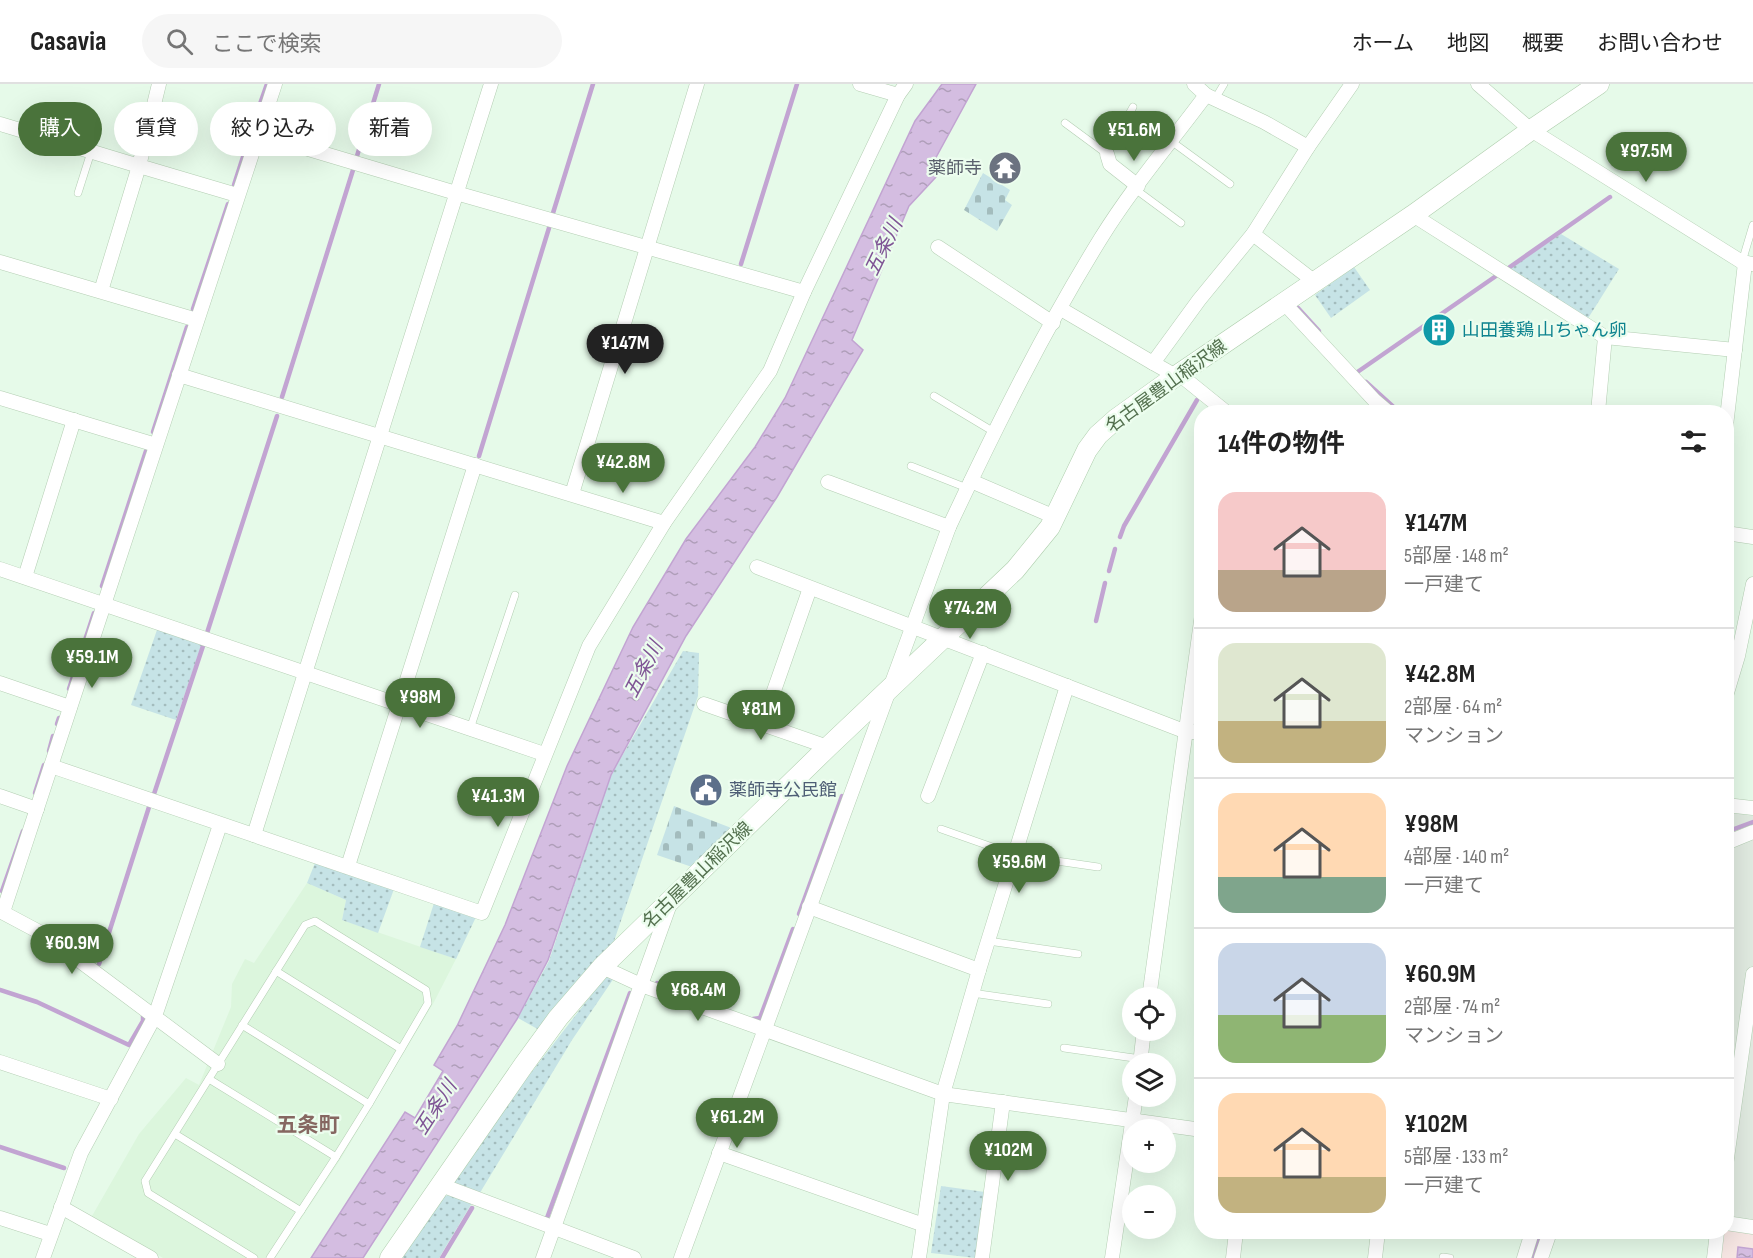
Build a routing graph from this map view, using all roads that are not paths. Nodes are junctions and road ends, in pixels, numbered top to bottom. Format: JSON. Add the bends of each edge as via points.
{"nodes":[{"id":1,"x":159,"y":84,"type":"edge"},
{"id":2,"x":275,"y":84,"type":"edge"},
{"id":3,"x":491,"y":84,"type":"edge"},
{"id":4,"x":697,"y":84,"type":"edge"},
{"id":5,"x":860,"y":84,"type":"edge"},
{"id":6,"x":1194,"y":84,"type":"edge"},
{"id":7,"x":1224,"y":84,"type":"edge"},
{"id":8,"x":1352,"y":84,"type":"edge"},
{"id":9,"x":1478,"y":84,"type":"edge"},
{"id":10,"x":1599,"y":84,"type":"edge"},
{"id":11,"x":902,"y":89,"type":"edge"},
{"id":12,"x":1211,"y":97,"type":"junction"},
{"id":13,"x":269,"y":102,"type":"edge"},
{"id":14,"x":1133,"y":107,"type":"dead end"},
{"id":15,"x":1065,"y":123,"type":"dead end"},
{"id":16,"x":0,"y":124,"type":"edge"},
{"id":17,"x":18,"y":130,"type":"edge"},
{"id":18,"x":1531,"y":130,"type":"junction"},
{"id":19,"x":1171,"y":141,"type":"junction"},
{"id":20,"x":1308,"y":147,"type":"junction"},
{"id":21,"x":1107,"y":154,"type":"junction"},
{"id":22,"x":102,"y":155,"type":"edge"},
{"id":23,"x":90,"y":156,"type":"edge"},
{"id":24,"x":250,"y":156,"type":"edge"},
{"id":25,"x":332,"y":156,"type":"edge"},
{"id":26,"x":139,"y":166,"type":"junction"},
{"id":27,"x":1230,"y":184,"type":"dead end"},
{"id":28,"x":1136,"y":187,"type":"junction"},
{"id":29,"x":78,"y":193,"type":"dead end"},
{"id":30,"x":456,"y":193,"type":"junction"},
{"id":31,"x":237,"y":195,"type":"junction"},
{"id":32,"x":1413,"y":215,"type":"junction"},
{"id":33,"x":1181,"y":224,"type":"dead end"},
{"id":34,"x":1753,"y":225,"type":"edge"},
{"id":35,"x":1253,"y":234,"type":"junction"},
{"id":36,"x":647,"y":247,"type":"junction"},
{"id":37,"x":938,"y":247,"type":"dead end"},
{"id":38,"x":0,"y":262,"type":"edge"},
{"id":39,"x":1747,"y":263,"type":"edge"},
{"id":40,"x":1315,"y":282,"type":"junction"},
{"id":41,"x":101,"y":291,"type":"junction"},
{"id":42,"x":804,"y":292,"type":"junction"},
{"id":43,"x":1284,"y":303,"type":"junction"},
{"id":44,"x":1061,"y":309,"type":"junction"},
{"id":45,"x":197,"y":320,"type":"junction"},
{"id":46,"x":1053,"y":323,"type":"junction"},
{"id":47,"x":1605,"y":337,"type":"junction"},
{"id":48,"x":1735,"y":350,"type":"junction"},
{"id":49,"x":1153,"y":363,"type":"junction"},
{"id":50,"x":179,"y":375,"type":"junction"},
{"id":51,"x":1178,"y":375,"type":"junction"},
{"id":52,"x":934,"y":396,"type":"dead end"},
{"id":53,"x":0,"y":398,"type":"edge"},
{"id":54,"x":1217,"y":405,"type":"edge"},
{"id":55,"x":1372,"y":405,"type":"edge"},
{"id":56,"x":1599,"y":405,"type":"edge"},
{"id":57,"x":1728,"y":405,"type":"edge"},
{"id":58,"x":74,"y":420,"type":"junction"},
{"id":59,"x":994,"y":432,"type":"junction"},
{"id":60,"x":381,"y":435,"type":"junction"},
{"id":61,"x":156,"y":445,"type":"junction"},
{"id":62,"x":475,"y":465,"type":"junction"},
{"id":63,"x":911,"y":466,"type":"dead end"},
{"id":64,"x":828,"y":482,"type":"dead end"},
{"id":65,"x":969,"y":484,"type":"junction"},
{"id":66,"x":572,"y":494,"type":"junction"},
{"id":67,"x":1055,"y":517,"type":"junction"},
{"id":68,"x":664,"y":523,"type":"junction"},
{"id":69,"x":949,"y":527,"type":"junction"},
{"id":70,"x":1734,"y":533,"type":"edge"},
{"id":71,"x":1753,"y":537,"type":"edge"},
{"id":72,"x":757,"y":567,"type":"dead end"},
{"id":73,"x":0,"y":569,"type":"edge"},
{"id":74,"x":25,"y":577,"type":"junction"},
{"id":75,"x":1753,"y":584,"type":"edge"},
{"id":76,"x":810,"y":588,"type":"junction"},
{"id":77,"x":515,"y":595,"type":"dead end"},
{"id":78,"x":103,"y":603,"type":"junction"},
{"id":79,"x":912,"y":627,"type":"junction"},
{"id":80,"x":945,"y":638,"type":"junction"},
{"id":81,"x":1734,"y":649,"type":"edge"},
{"id":82,"x":983,"y":653,"type":"junction"},
{"id":83,"x":1194,"y":666,"type":"edge"},
{"id":84,"x":305,"y":674,"type":"junction"},
{"id":85,"x":0,"y":683,"type":"edge"},
{"id":86,"x":1067,"y":686,"type":"junction"},
{"id":87,"x":888,"y":690,"type":"junction"},
{"id":88,"x":704,"y":704,"type":"dead end"},
{"id":89,"x":399,"y":705,"type":"junction"},
{"id":90,"x":70,"y":707,"type":"junction"},
{"id":91,"x":762,"y":724,"type":"junction"},
{"id":92,"x":470,"y":729,"type":"junction"},
{"id":93,"x":1184,"y":731,"type":"junction"},
{"id":94,"x":1194,"y":732,"type":"edge"},
{"id":95,"x":828,"y":747,"type":"junction"},
{"id":96,"x":544,"y":754,"type":"junction"},
{"id":97,"x":51,"y":766,"type":"junction"},
{"id":98,"x":0,"y":796,"type":"edge"},
{"id":99,"x":928,"y":796,"type":"dead end"},
{"id":100,"x":1734,"y":806,"type":"edge"},
{"id":101,"x":1753,"y":808,"type":"edge"},
{"id":102,"x":37,"y":809,"type":"junction"},
{"id":103,"x":220,"y":825,"type":"junction"},
{"id":104,"x":941,"y":829,"type":"dead end"},
{"id":105,"x":1753,"y":832,"type":"edge"},
{"id":106,"x":254,"y":835,"type":"junction"},
{"id":107,"x":1734,"y":840,"type":"edge"},
{"id":108,"x":1015,"y":855,"type":"junction"},
{"id":109,"x":348,"y":866,"type":"junction"},
{"id":110,"x":1098,"y":867,"type":"dead end"},
{"id":111,"x":672,"y":899,"type":"junction"},
{"id":112,"x":809,"y":907,"type":"junction"},
{"id":113,"x":1,"y":911,"type":"edge"},
{"id":114,"x":988,"y":941,"type":"junction"},
{"id":115,"x":1078,"y":954,"type":"dead end"},
{"id":116,"x":602,"y":967,"type":"junction"},
{"id":117,"x":979,"y":970,"type":"junction"},
{"id":118,"x":276,"y":971,"type":"junction"},
{"id":119,"x":1753,"y":974,"type":"edge"},
{"id":120,"x":641,"y":985,"type":"junction"},
{"id":121,"x":1150,"y":987,"type":"edge"},
{"id":122,"x":972,"y":993,"type":"junction"},
{"id":123,"x":1048,"y":1004,"type":"dead end"},
{"id":124,"x":155,"y":1016,"type":"junction"},
{"id":125,"x":242,"y":1025,"type":"junction"},
{"id":126,"x":765,"y":1029,"type":"junction"},
{"id":127,"x":1064,"y":1048,"type":"dead end"},
{"id":128,"x":400,"y":1049,"type":"junction"},
{"id":129,"x":1122,"y":1058,"type":"edge"},
{"id":130,"x":0,"y":1062,"type":"edge"},
{"id":131,"x":218,"y":1064,"type":"junction"},
{"id":132,"x":209,"y":1079,"type":"junction"},
{"id":133,"x":943,"y":1094,"type":"junction"},
{"id":134,"x":111,"y":1099,"type":"junction"},
{"id":135,"x":1003,"y":1102,"type":"junction"},
{"id":136,"x":369,"y":1104,"type":"junction"},
{"id":137,"x":1734,"y":1108,"type":"edge"},
{"id":138,"x":1122,"y":1120,"type":"edge"},
{"id":139,"x":1176,"y":1127,"type":"edge"},
{"id":140,"x":1194,"y":1129,"type":"edge"},
{"id":141,"x":175,"y":1134,"type":"junction"},
{"id":142,"x":719,"y":1153,"type":"junction"},
{"id":143,"x":336,"y":1157,"type":"junction"},
{"id":144,"x":1124,"y":1173,"type":"edge"},
{"id":145,"x":441,"y":1185,"type":"junction"},
{"id":146,"x":61,"y":1207,"type":"junction"},
{"id":147,"x":301,"y":1210,"type":"junction"},
{"id":148,"x":0,"y":1218,"type":"edge"},
{"id":149,"x":1734,"y":1224,"type":"edge"},
{"id":150,"x":924,"y":1225,"type":"junction"},
{"id":151,"x":553,"y":1227,"type":"junction"},
{"id":152,"x":1753,"y":1227,"type":"edge"},
{"id":153,"x":50,"y":1234,"type":"junction"},
{"id":154,"x":1235,"y":1239,"type":"edge"},
{"id":155,"x":1377,"y":1239,"type":"edge"},
{"id":156,"x":1530,"y":1239,"type":"edge"},
{"id":157,"x":1549,"y":1239,"type":"edge"},
{"id":158,"x":1716,"y":1239,"type":"edge"},
{"id":159,"x":1545,"y":1257,"type":"edge"},
{"id":160,"x":43,"y":1258,"type":"edge"},
{"id":161,"x":151,"y":1258,"type":"edge"},
{"id":162,"x":254,"y":1258,"type":"edge"},
{"id":163,"x":270,"y":1258,"type":"edge"},
{"id":164,"x":390,"y":1258,"type":"edge"},
{"id":165,"x":543,"y":1258,"type":"edge"},
{"id":166,"x":634,"y":1258,"type":"edge"},
{"id":167,"x":681,"y":1258,"type":"edge"},
{"id":168,"x":919,"y":1258,"type":"edge"},
{"id":169,"x":982,"y":1258,"type":"edge"},
{"id":170,"x":1112,"y":1258,"type":"edge"},
{"id":171,"x":1233,"y":1258,"type":"edge"},
{"id":172,"x":1375,"y":1258,"type":"edge"},
{"id":173,"x":1524,"y":1258,"type":"edge"},
{"id":174,"x":1713,"y":1258,"type":"edge"}],
"edges":[{"from":1,"to":26,"type":"street"},
{"from":2,"to":13,"type":"street"},
{"from":3,"to":30,"type":"street"},
{"from":4,"to":36,"type":"street"},
{"from":5,"to":11,"type":"street"},
{"from":6,"to":12,"type":"street"},
{"from":7,"to":12,"type":"lane"},
{"from":8,"to":20,"type":"street"},
{"from":9,"to":18,"type":"street"},
{"from":10,"to":18,"type":"main road","name":"名古屋豊山稲沢線"},
{"from":11,"to":42,"type":"street"},
{"from":12,"to":19,"type":"street"},
{"from":12,"to":20,"type":"street"},
{"from":14,"to":21,"type":"lane"},
{"from":15,"to":21,"type":"lane"},
{"from":16,"to":17,"type":"street"},
{"from":18,"to":32,"type":"main road","name":"名古屋豊山稲沢線"},
{"from":18,"to":39,"type":"street"},
{"from":19,"to":27,"type":"lane"},
{"from":19,"to":28,"type":"street"},
{"from":20,"to":35,"type":"street"},
{"from":21,"to":28,"type":"street","via":[[1110,164]]},
{"from":22,"to":26,"type":"street"},
{"from":23,"to":29,"type":"lane"},
{"from":24,"to":31,"type":"street"},
{"from":25,"to":30,"type":"street"},
{"from":26,"to":31,"type":"street"},
{"from":26,"to":41,"type":"street"},
{"from":28,"to":33,"type":"lane"},
{"from":28,"to":44,"type":"street"},
{"from":30,"to":36,"type":"street"},
{"from":30,"to":60,"type":"street"},
{"from":31,"to":45,"type":"street"},
{"from":32,"to":40,"type":"main road","name":"名古屋豊山稲沢線"},
{"from":32,"to":47,"type":"street"},
{"from":34,"to":39,"type":"lane"},
{"from":35,"to":40,"type":"street"},
{"from":35,"to":49,"type":"street","via":[[1198,300]]},
{"from":36,"to":42,"type":"street"},
{"from":36,"to":66,"type":"street"},
{"from":37,"to":46,"type":"street"},
{"from":38,"to":41,"type":"street"},
{"from":39,"to":48,"type":"street"},
{"from":40,"to":43,"type":"main road","name":"名古屋豊山稲沢線"},
{"from":41,"to":45,"type":"street"},
{"from":42,"to":68,"type":"street","via":[[770,372]]},
{"from":43,"to":51,"type":"main road","name":"名古屋豊山稲沢線"},
{"from":43,"to":55,"type":"street"},
{"from":44,"to":46,"type":"street"},
{"from":44,"to":49,"type":"street"},
{"from":45,"to":50,"type":"street"},
{"from":46,"to":59,"type":"street"},
{"from":47,"to":48,"type":"street"},
{"from":47,"to":56,"type":"street"},
{"from":48,"to":57,"type":"street"},
{"from":49,"to":51,"type":"street"},
{"from":50,"to":60,"type":"street"},
{"from":50,"to":61,"type":"street"},
{"from":51,"to":54,"type":"street"},
{"from":51,"to":67,"type":"main road","name":"名古屋豊山稲沢線","via":[[1098,435],[1086,450]]},
{"from":52,"to":59,"type":"lane"},
{"from":53,"to":58,"type":"street"},
{"from":58,"to":61,"type":"street"},
{"from":58,"to":74,"type":"street"},
{"from":59,"to":65,"type":"street"},
{"from":60,"to":62,"type":"street"},
{"from":60,"to":84,"type":"street"},
{"from":61,"to":78,"type":"street"},
{"from":62,"to":66,"type":"street"},
{"from":62,"to":89,"type":"street"},
{"from":63,"to":65,"type":"lane"},
{"from":64,"to":69,"type":"street"},
{"from":65,"to":67,"type":"street"},
{"from":65,"to":69,"type":"street"},
{"from":66,"to":68,"type":"street"},
{"from":67,"to":80,"type":"main road","name":"名古屋豊山稲沢線","via":[[1037,546]]},
{"from":68,"to":96,"type":"street","via":[[588,646]]},
{"from":69,"to":79,"type":"street"},
{"from":70,"to":71,"type":"street"},
{"from":72,"to":76,"type":"street"},
{"from":73,"to":74,"type":"street"},
{"from":74,"to":78,"type":"street"},
{"from":75,"to":81,"type":"street"},
{"from":76,"to":79,"type":"street"},
{"from":76,"to":91,"type":"street"},
{"from":77,"to":92,"type":"lane"},
{"from":78,"to":84,"type":"street"},
{"from":78,"to":90,"type":"street"},
{"from":79,"to":80,"type":"street"},
{"from":79,"to":87,"type":"street"},
{"from":80,"to":82,"type":"street"},
{"from":80,"to":87,"type":"main road","name":"名古屋豊山稲沢線"},
{"from":82,"to":86,"type":"street"},
{"from":82,"to":99,"type":"street"},
{"from":83,"to":93,"type":"street"},
{"from":84,"to":89,"type":"street"},
{"from":84,"to":106,"type":"street"},
{"from":85,"to":90,"type":"street"},
{"from":86,"to":93,"type":"street"},
{"from":86,"to":108,"type":"street"},
{"from":87,"to":95,"type":"main road","name":"名古屋豊山稲沢線"},
{"from":87,"to":112,"type":"street"},
{"from":88,"to":91,"type":"street"},
{"from":89,"to":92,"type":"street"},
{"from":89,"to":109,"type":"street"},
{"from":90,"to":97,"type":"street"},
{"from":91,"to":95,"type":"street"},
{"from":92,"to":96,"type":"street"},
{"from":93,"to":94,"type":"street"},
{"from":93,"to":121,"type":"street"},
{"from":95,"to":111,"type":"main road","name":"名古屋豊山稲沢線"},
{"from":96,"to":109,"type":"street","via":[[482,913]]},
{"from":97,"to":102,"type":"street"},
{"from":97,"to":103,"type":"street"},
{"from":98,"to":102,"type":"street"},
{"from":100,"to":101,"type":"street"},
{"from":102,"to":113,"type":"street"},
{"from":103,"to":106,"type":"street"},
{"from":103,"to":124,"type":"street"},
{"from":104,"to":108,"type":"lane"},
{"from":105,"to":107,"type":"street"},
{"from":106,"to":109,"type":"street"},
{"from":108,"to":110,"type":"lane"},
{"from":108,"to":114,"type":"street"},
{"from":111,"to":116,"type":"main road","name":"名古屋豊山稲沢線"},
{"from":111,"to":120,"type":"street"},
{"from":112,"to":117,"type":"street"},
{"from":112,"to":126,"type":"street"},
{"from":113,"to":124,"type":"street","via":[[45,935]]},
{"from":114,"to":115,"type":"lane"},
{"from":114,"to":117,"type":"street"},
{"from":116,"to":120,"type":"street"},
{"from":116,"to":145,"type":"main road","name":"名古屋豊山稲沢線","via":[[558,1018]]},
{"from":117,"to":122,"type":"street"},
{"from":118,"to":125,"type":"lane"},
{"from":118,"to":128,"type":"lane"},
{"from":118,"to":128,"type":"lane","via":[[305,925],[315,921],[426,990],[428,1003]]},
{"from":119,"to":137,"type":"street"},
{"from":120,"to":126,"type":"street"},
{"from":120,"to":151,"type":"street"},
{"from":122,"to":123,"type":"lane"},
{"from":122,"to":133,"type":"street"},
{"from":124,"to":131,"type":"street"},
{"from":124,"to":134,"type":"street"},
{"from":125,"to":131,"type":"lane"},
{"from":125,"to":136,"type":"lane"},
{"from":126,"to":133,"type":"street"},
{"from":126,"to":142,"type":"street"},
{"from":127,"to":129,"type":"lane"},
{"from":128,"to":136,"type":"lane"},
{"from":130,"to":134,"type":"street"},
{"from":131,"to":132,"type":"lane"},
{"from":132,"to":141,"type":"lane"},
{"from":132,"to":143,"type":"lane"},
{"from":133,"to":135,"type":"street"},
{"from":133,"to":150,"type":"street"},
{"from":134,"to":146,"type":"street","via":[[81,1153]]},
{"from":135,"to":138,"type":"street"},
{"from":135,"to":169,"type":"street"},
{"from":136,"to":143,"type":"lane"},
{"from":139,"to":140,"type":"street"},
{"from":141,"to":147,"type":"lane"},
{"from":141,"to":162,"type":"lane","via":[[145,1181],[148,1193]]},
{"from":142,"to":150,"type":"street"},
{"from":142,"to":167,"type":"street"},
{"from":143,"to":147,"type":"lane"},
{"from":144,"to":170,"type":"street"},
{"from":145,"to":151,"type":"street"},
{"from":145,"to":164,"type":"main road","name":"名古屋豊山稲沢線"},
{"from":146,"to":153,"type":"street"},
{"from":146,"to":161,"type":"street"},
{"from":147,"to":163,"type":"lane"},
{"from":148,"to":153,"type":"street"},
{"from":149,"to":152,"type":"street"},
{"from":150,"to":168,"type":"street"},
{"from":151,"to":165,"type":"street"},
{"from":151,"to":166,"type":"street"},
{"from":153,"to":160,"type":"street"},
{"from":154,"to":171,"type":"street"},
{"from":155,"to":172,"type":"street"},
{"from":156,"to":173,"type":"street"},
{"from":157,"to":159,"type":"street"},
{"from":158,"to":174,"type":"street"}]}
